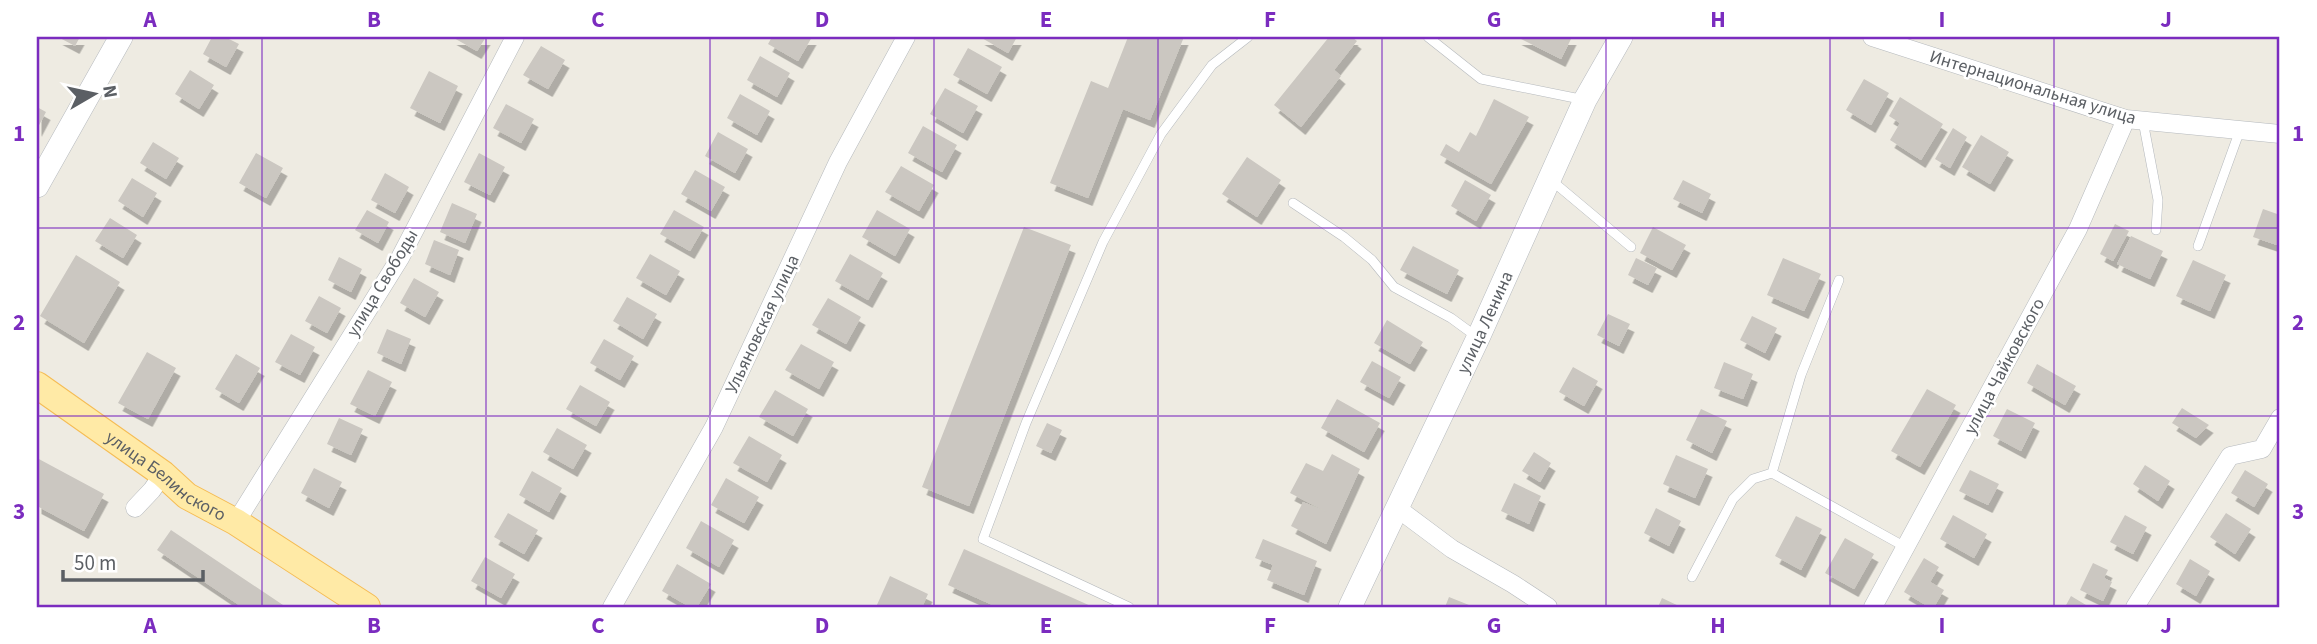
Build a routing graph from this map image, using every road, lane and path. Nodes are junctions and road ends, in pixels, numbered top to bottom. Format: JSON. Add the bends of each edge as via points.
{"nodes":[{"id":1,"x":121,"y":37,"type":"edge"},
{"id":2,"x":515,"y":37,"type":"edge"},
{"id":3,"x":906,"y":37,"type":"edge"},
{"id":4,"x":1248,"y":37,"type":"edge"},
{"id":5,"x":1428,"y":37,"type":"edge"},
{"id":6,"x":1621,"y":37,"type":"edge"},
{"id":7,"x":1872,"y":37,"type":"edge"},
{"id":8,"x":1585,"y":100,"type":"junction"},
{"id":9,"x":2134,"y":120,"type":"junction"},
{"id":10,"x":2240,"y":130,"type":"junction"},
{"id":11,"x":2280,"y":134,"type":"edge"},
{"id":12,"x":1551,"y":180,"type":"junction"},
{"id":13,"x":37,"y":186,"type":"edge"},
{"id":14,"x":1293,"y":202,"type":"dead end"},
{"id":15,"x":2155,"y":230,"type":"dead end"},
{"id":16,"x":2198,"y":246,"type":"dead end"},
{"id":17,"x":1631,"y":247,"type":"dead end"},
{"id":18,"x":1839,"y":280,"type":"dead end"},
{"id":19,"x":1478,"y":338,"type":"junction"},
{"id":20,"x":37,"y":385,"type":"edge"},
{"id":21,"x":2280,"y":418,"type":"edge"},
{"id":22,"x":1772,"y":473,"type":"junction"},
{"id":23,"x":163,"y":474,"type":"junction"},
{"id":24,"x":135,"y":508,"type":"dead end"},
{"id":25,"x":1396,"y":508,"type":"junction"},
{"id":26,"x":236,"y":522,"type":"junction"},
{"id":27,"x":1907,"y":548,"type":"junction"},
{"id":28,"x":1692,"y":577,"type":"dead end"},
{"id":29,"x":367,"y":607,"type":"edge"},
{"id":30,"x":612,"y":607,"type":"edge"},
{"id":31,"x":1129,"y":607,"type":"edge"},
{"id":32,"x":1350,"y":607,"type":"edge"},
{"id":33,"x":1548,"y":607,"type":"edge"},
{"id":34,"x":1873,"y":607,"type":"edge"},
{"id":35,"x":2135,"y":607,"type":"edge"}],
"edges":[{"from":1,"to":13,"type":"main road"},
{"from":2,"to":26,"type":"street","name":"улица Свободы","via":[[400,258]]},
{"from":3,"to":30,"type":"street","name":"Ульяновская улица","via":[[838,162],[714,427]]},
{"from":4,"to":31,"type":"lane","via":[[1212,65],[1161,134],[1103,242],[1026,423],[983,539]]},
{"from":5,"to":8,"type":"lane","via":[[1481,79]]},
{"from":6,"to":8,"type":"main road","name":"улица Ленина"},
{"from":7,"to":9,"type":"street","name":"Интернациональная улица"},
{"from":8,"to":12,"type":"main road","name":"улица Ленина"},
{"from":9,"to":10,"type":"street","name":"Интернациональная улица"},
{"from":9,"to":15,"type":"lane","via":[[2158,200]]},
{"from":9,"to":27,"type":"street","name":"улица Чайковского"},
{"from":10,"to":11,"type":"street","name":"Интернациональная улица"},
{"from":10,"to":16,"type":"lane"},
{"from":12,"to":17,"type":"lane"},
{"from":12,"to":19,"type":"main road","name":"улица Ленина"},
{"from":14,"to":19,"type":"lane","via":[[1372,260],[1394,287]]},
{"from":18,"to":22,"type":"lane","via":[[1801,375]]},
{"from":19,"to":25,"type":"main road","name":"улица Ленина"},
{"from":20,"to":23,"type":"main road","name":"улица Белинского"},
{"from":21,"to":35,"type":"street","via":[[2262,449],[2230,456]]},
{"from":22,"to":27,"type":"lane"},
{"from":22,"to":28,"type":"lane","via":[[1753,479],[1733,499]]},
{"from":23,"to":24,"type":"street"},
{"from":23,"to":26,"type":"main road","name":"улица Белинского","via":[[187,496]]},
{"from":25,"to":32,"type":"main road","name":"улица Ленина"},
{"from":25,"to":33,"type":"street","via":[[1452,549]]},
{"from":26,"to":29,"type":"main road","name":"улица Белинского"},
{"from":27,"to":34,"type":"street","name":"улица Чайковского"}]}
